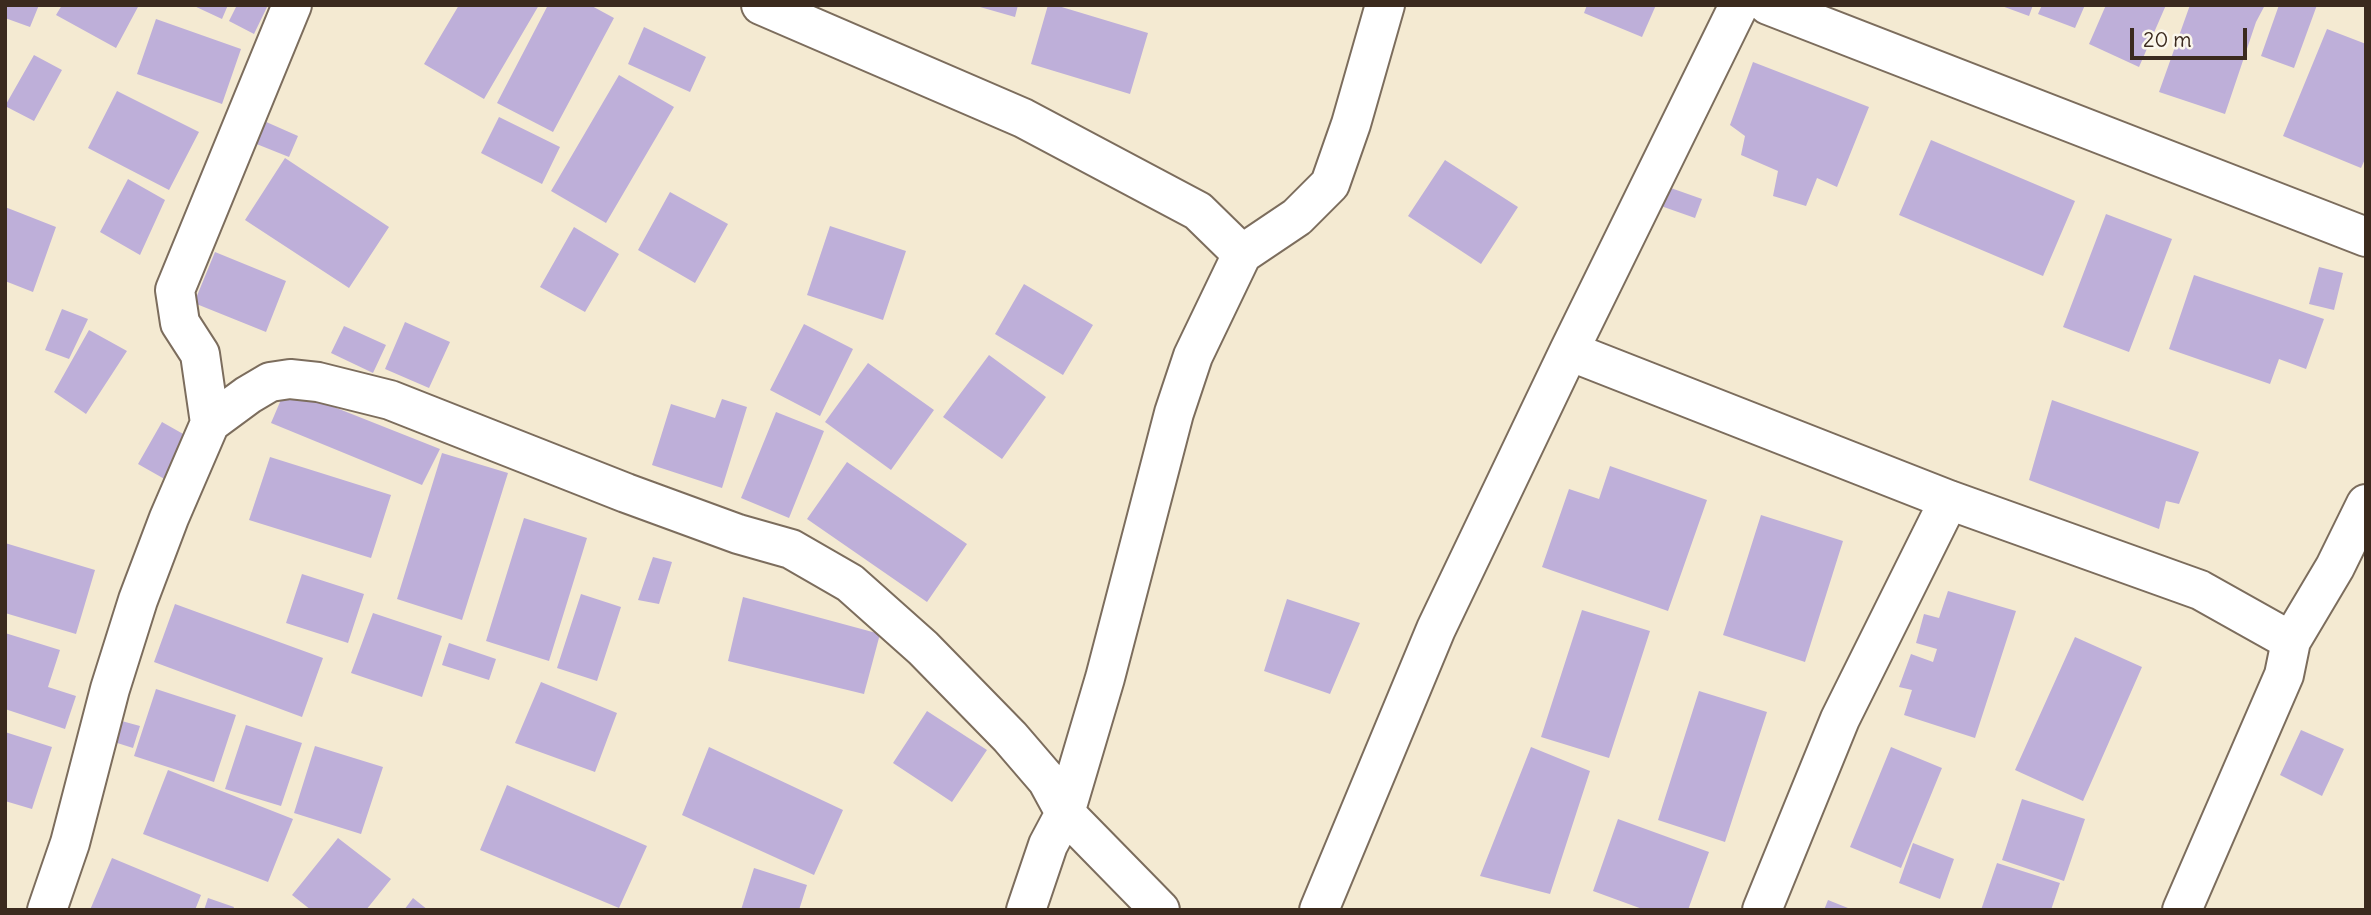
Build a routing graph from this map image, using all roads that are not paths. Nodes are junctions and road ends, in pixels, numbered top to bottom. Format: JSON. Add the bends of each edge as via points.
{"nodes":[{"id":1,"x":292,"y":5,"type":"edge"},
{"id":2,"x":1385,"y":5,"type":"edge"},
{"id":3,"x":1739,"y":5,"type":"edge"},
{"id":4,"x":1768,"y":5,"type":"edge"},
{"id":5,"x":789,"y":11,"type":"edge"},
{"id":6,"x":2366,"y":237,"type":"edge"},
{"id":7,"x":1242,"y":254,"type":"junction"},
{"id":8,"x":1569,"y":351,"type":"junction"},
{"id":9,"x":210,"y":423,"type":"junction"},
{"id":10,"x":1949,"y":499,"type":"junction"},
{"id":11,"x":2366,"y":504,"type":"edge"},
{"id":12,"x":2291,"y":641,"type":"junction"},
{"id":13,"x":1065,"y":813,"type":"junction"},
{"id":14,"x":47,"y":910,"type":"edge"},
{"id":15,"x":1026,"y":910,"type":"edge"},
{"id":16,"x":1160,"y":910,"type":"edge"},
{"id":17,"x":1319,"y":910,"type":"edge"},
{"id":18,"x":1762,"y":910,"type":"edge"},
{"id":19,"x":2182,"y":910,"type":"edge"}],
"edges":[{"from":1,"to":9,"type":"street","via":[[175,290],[180,323],[200,354]]},
{"from":2,"to":7,"type":"street","via":[[1330,184],[1297,217]]},
{"from":3,"to":8,"type":"street"},
{"from":4,"to":6,"type":"street"},
{"from":5,"to":7,"type":"street","via":[[1023,118],[1198,211]]},
{"from":7,"to":13,"type":"street","via":[[1193,356],[1174,413]]},
{"from":8,"to":10,"type":"street"},
{"from":8,"to":17,"type":"street","via":[[1436,629]]},
{"from":9,"to":13,"type":"street","via":[[270,382],[318,382],[390,400],[626,493],[791,549],[850,583],[923,648],[1010,737],[1047,780]]},
{"from":9,"to":14,"type":"street","via":[[138,600]]},
{"from":10,"to":12,"type":"street","via":[[2200,590]]},
{"from":10,"to":18,"type":"street","via":[[1840,719]]},
{"from":11,"to":12,"type":"street"},
{"from":12,"to":19,"type":"street","via":[[2284,675]]},
{"from":13,"to":15,"type":"street","via":[[1048,845]]},
{"from":13,"to":16,"type":"street"}]}
